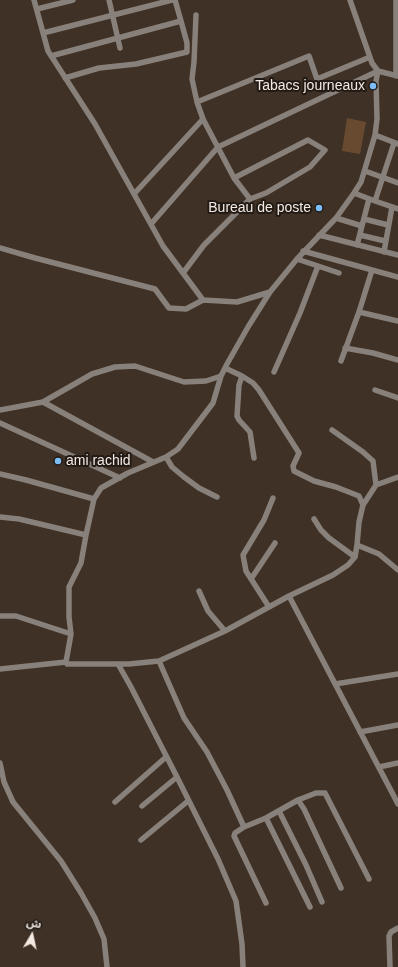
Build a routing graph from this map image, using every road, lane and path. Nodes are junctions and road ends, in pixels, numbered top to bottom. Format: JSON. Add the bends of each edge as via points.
{"nodes":[{"id":1,"x":34,"y":0,"type":"edge"},
{"id":2,"x":74,"y":0,"type":"edge"},
{"id":3,"x":109,"y":0,"type":"edge"},
{"id":4,"x":172,"y":0,"type":"edge"},
{"id":5,"x":175,"y":0,"type":"edge"},
{"id":6,"x":350,"y":0,"type":"edge"},
{"id":7,"x":396,"y":0,"type":"edge"},
{"id":8,"x":37,"y":9,"type":"junction"},
{"id":9,"x":113,"y":15,"type":"junction"},
{"id":10,"x":196,"y":15,"type":"dead end"},
{"id":11,"x":181,"y":20,"type":"junction"},
{"id":12,"x":43,"y":33,"type":"junction"},
{"id":13,"x":118,"y":38,"type":"junction"},
{"id":14,"x":120,"y":48,"type":"dead end"},
{"id":15,"x":51,"y":56,"type":"junction"},
{"id":16,"x":370,"y":57,"type":"junction"},
{"id":17,"x":378,"y":71,"type":"junction"},
{"id":18,"x":397,"y":76,"type":"edge"},
{"id":19,"x":65,"y":78,"type":"junction"},
{"id":20,"x":197,"y":102,"type":"junction"},
{"id":21,"x":203,"y":119,"type":"junction"},
{"id":22,"x":375,"y":135,"type":"junction"},
{"id":23,"x":396,"y":144,"type":"edge"},
{"id":24,"x":218,"y":147,"type":"junction"},
{"id":25,"x":365,"y":172,"type":"junction"},
{"id":26,"x":234,"y":178,"type":"junction"},
{"id":27,"x":383,"y":178,"type":"junction"},
{"id":28,"x":398,"y":182,"type":"edge"},
{"id":29,"x":354,"y":193,"type":"junction"},
{"id":30,"x":134,"y":194,"type":"junction"},
{"id":31,"x":250,"y":199,"type":"junction"},
{"id":32,"x":372,"y":200,"type":"junction"},
{"id":33,"x":392,"y":207,"type":"junction"},
{"id":34,"x":398,"y":209,"type":"edge"},
{"id":35,"x":336,"y":218,"type":"junction"},
{"id":36,"x":364,"y":219,"type":"junction"},
{"id":37,"x":151,"y":224,"type":"junction"},
{"id":38,"x":388,"y":225,"type":"junction"},
{"id":39,"x":362,"y":226,"type":"junction"},
{"id":40,"x":360,"y":234,"type":"junction"},
{"id":41,"x":319,"y":235,"type":"junction"},
{"id":42,"x":385,"y":241,"type":"junction"},
{"id":43,"x":357,"y":245,"type":"junction"},
{"id":44,"x":0,"y":248,"type":"edge"},
{"id":45,"x":303,"y":251,"type":"junction"},
{"id":46,"x":384,"y":252,"type":"junction"},
{"id":47,"x":398,"y":255,"type":"edge"},
{"id":48,"x":297,"y":259,"type":"junction"},
{"id":49,"x":318,"y":266,"type":"junction"},
{"id":50,"x":372,"y":270,"type":"junction"},
{"id":51,"x":183,"y":273,"type":"junction"},
{"id":52,"x":339,"y":273,"type":"dead end"},
{"id":53,"x":398,"y":277,"type":"edge"},
{"id":54,"x":270,"y":292,"type":"junction"},
{"id":55,"x":202,"y":300,"type":"junction"},
{"id":56,"x":359,"y":312,"type":"junction"},
{"id":57,"x":398,"y":321,"type":"edge"},
{"id":58,"x":346,"y":348,"type":"junction"},
{"id":59,"x":398,"y":360,"type":"edge"},
{"id":60,"x":341,"y":361,"type":"dead end"},
{"id":61,"x":225,"y":368,"type":"junction"},
{"id":62,"x":274,"y":372,"type":"dead end"},
{"id":63,"x":221,"y":376,"type":"junction"},
{"id":64,"x":242,"y":376,"type":"junction"},
{"id":65,"x":375,"y":390,"type":"dead end"},
{"id":66,"x":398,"y":398,"type":"edge"},
{"id":67,"x":43,"y":402,"type":"junction"},
{"id":68,"x":0,"y":410,"type":"edge"},
{"id":69,"x":0,"y":422,"type":"edge"},
{"id":70,"x":332,"y":430,"type":"dead end"},
{"id":71,"x":166,"y":457,"type":"junction"},
{"id":72,"x":254,"y":458,"type":"dead end"},
{"id":73,"x":153,"y":462,"type":"junction"},
{"id":74,"x":0,"y":474,"type":"edge"},
{"id":75,"x":398,"y":477,"type":"edge"},
{"id":76,"x":120,"y":478,"type":"junction"},
{"id":77,"x":376,"y":485,"type":"junction"},
{"id":78,"x":217,"y":497,"type":"dead end"},
{"id":79,"x":273,"y":498,"type":"dead end"},
{"id":80,"x":94,"y":499,"type":"junction"},
{"id":81,"x":363,"y":505,"type":"junction"},
{"id":82,"x":0,"y":518,"type":"edge"},
{"id":83,"x":314,"y":519,"type":"dead end"},
{"id":84,"x":86,"y":535,"type":"junction"},
{"id":85,"x":275,"y":543,"type":"dead end"},
{"id":86,"x":358,"y":545,"type":"junction"},
{"id":87,"x":355,"y":556,"type":"junction"},
{"id":88,"x":398,"y":570,"type":"edge"},
{"id":89,"x":251,"y":579,"type":"junction"},
{"id":90,"x":199,"y":591,"type":"dead end"},
{"id":91,"x":289,"y":596,"type":"junction"},
{"id":92,"x":269,"y":607,"type":"junction"},
{"id":93,"x":0,"y":616,"type":"edge"},
{"id":94,"x":225,"y":630,"type":"junction"},
{"id":95,"x":71,"y":634,"type":"junction"},
{"id":96,"x":159,"y":661,"type":"junction"},
{"id":97,"x":66,"y":662,"type":"junction"},
{"id":98,"x":118,"y":664,"type":"junction"},
{"id":99,"x":0,"y":669,"type":"edge"},
{"id":100,"x":398,"y":674,"type":"edge"},
{"id":101,"x":335,"y":684,"type":"junction"},
{"id":102,"x":398,"y":725,"type":"edge"},
{"id":103,"x":360,"y":732,"type":"junction"},
{"id":104,"x":166,"y":757,"type":"junction"},
{"id":105,"x":0,"y":763,"type":"edge"},
{"id":106,"x":398,"y":763,"type":"edge"},
{"id":107,"x":380,"y":768,"type":"junction"},
{"id":108,"x":177,"y":777,"type":"junction"},
{"id":109,"x":298,"y":800,"type":"junction"},
{"id":110,"x":188,"y":801,"type":"junction"},
{"id":111,"x":115,"y":802,"type":"dead end"},
{"id":112,"x":398,"y":804,"type":"edge"},
{"id":113,"x":142,"y":806,"type":"dead end"},
{"id":114,"x":279,"y":811,"type":"junction"},
{"id":115,"x":266,"y":818,"type":"junction"},
{"id":116,"x":244,"y":827,"type":"junction"},
{"id":117,"x":141,"y":840,"type":"dead end"},
{"id":118,"x":369,"y":879,"type":"dead end"},
{"id":119,"x":342,"y":888,"type":"dead end"},
{"id":120,"x":322,"y":902,"type":"dead end"},
{"id":121,"x":266,"y":903,"type":"dead end"},
{"id":122,"x":310,"y":907,"type":"dead end"},
{"id":123,"x":398,"y":928,"type":"edge"},
{"id":124,"x":107,"y":967,"type":"edge"},
{"id":125,"x":243,"y":967,"type":"edge"},
{"id":126,"x":390,"y":967,"type":"edge"}],
"edges":[{"from":1,"to":8,"type":"street"},
{"from":2,"to":8,"type":"street"},
{"from":3,"to":9,"type":"street"},
{"from":4,"to":9,"type":"street"},
{"from":5,"to":11,"type":"street"},
{"from":6,"to":16,"type":"street"},
{"from":7,"to":18,"type":"street"},
{"from":8,"to":12,"type":"street"},
{"from":9,"to":12,"type":"street"},
{"from":9,"to":13,"type":"street"},
{"from":10,"to":20,"type":"street","via":[[192,79]]},
{"from":11,"to":13,"type":"street"},
{"from":11,"to":19,"type":"street","via":[[187,52],[136,64],[99,68]]},
{"from":12,"to":15,"type":"street"},
{"from":13,"to":14,"type":"street"},
{"from":13,"to":15,"type":"street"},
{"from":15,"to":19,"type":"street"},
{"from":16,"to":17,"type":"street"},
{"from":16,"to":20,"type":"street","via":[[317,79],[309,56]]},
{"from":17,"to":18,"type":"street"},
{"from":17,"to":22,"type":"street"},
{"from":17,"to":24,"type":"street"},
{"from":19,"to":30,"type":"street","via":[[95,124]]},
{"from":20,"to":21,"type":"street"},
{"from":21,"to":24,"type":"street"},
{"from":21,"to":30,"type":"street"},
{"from":22,"to":23,"type":"street"},
{"from":22,"to":25,"type":"street"},
{"from":23,"to":27,"type":"street"},
{"from":24,"to":26,"type":"street"},
{"from":24,"to":37,"type":"street"},
{"from":25,"to":27,"type":"street"},
{"from":25,"to":29,"type":"street"},
{"from":26,"to":31,"type":"street"},
{"from":26,"to":31,"type":"street","via":[[308,140],[325,150],[310,167],[266,194]]},
{"from":27,"to":28,"type":"street"},
{"from":27,"to":32,"type":"street"},
{"from":29,"to":32,"type":"street"},
{"from":29,"to":35,"type":"street"},
{"from":30,"to":37,"type":"street"},
{"from":31,"to":51,"type":"street","via":[[204,245]]},
{"from":32,"to":33,"type":"street"},
{"from":32,"to":36,"type":"street"},
{"from":33,"to":34,"type":"street"},
{"from":33,"to":38,"type":"street"},
{"from":35,"to":39,"type":"street"},
{"from":35,"to":41,"type":"street"},
{"from":36,"to":38,"type":"street"},
{"from":36,"to":39,"type":"street"},
{"from":37,"to":51,"type":"street"},
{"from":38,"to":42,"type":"street"},
{"from":39,"to":40,"type":"street"},
{"from":40,"to":42,"type":"street"},
{"from":40,"to":43,"type":"street"},
{"from":41,"to":43,"type":"street"},
{"from":41,"to":45,"type":"street"},
{"from":42,"to":46,"type":"street"},
{"from":43,"to":46,"type":"street"},
{"from":44,"to":55,"type":"street","via":[[155,290],[169,308],[186,309]]},
{"from":45,"to":48,"type":"street"},
{"from":45,"to":50,"type":"street"},
{"from":46,"to":47,"type":"street"},
{"from":48,"to":49,"type":"street"},
{"from":48,"to":54,"type":"street"},
{"from":49,"to":52,"type":"street"},
{"from":49,"to":62,"type":"street"},
{"from":50,"to":53,"type":"street"},
{"from":50,"to":56,"type":"street"},
{"from":51,"to":55,"type":"street"},
{"from":54,"to":55,"type":"street","via":[[237,302]]},
{"from":54,"to":61,"type":"street"},
{"from":56,"to":57,"type":"street"},
{"from":56,"to":58,"type":"street"},
{"from":58,"to":59,"type":"street","via":[[373,352]]},
{"from":58,"to":60,"type":"street"},
{"from":61,"to":63,"type":"street"},
{"from":61,"to":64,"type":"street"},
{"from":63,"to":67,"type":"street","via":[[206,381],[184,382],[135,366],[115,367],[92,374]]},
{"from":63,"to":71,"type":"street","via":[[213,403],[178,449]]},
{"from":64,"to":72,"type":"street","via":[[239,385],[238,416],[250,432]]},
{"from":64,"to":81,"type":"street","via":[[259,390],[299,453],[293,466],[294,471],[359,496]]},
{"from":65,"to":66,"type":"street"},
{"from":67,"to":68,"type":"street"},
{"from":67,"to":73,"type":"street"},
{"from":69,"to":76,"type":"street"},
{"from":70,"to":77,"type":"street","via":[[373,462]]},
{"from":71,"to":73,"type":"street"},
{"from":71,"to":78,"type":"street","via":[[172,468],[199,488]]},
{"from":73,"to":76,"type":"street"},
{"from":74,"to":80,"type":"street"},
{"from":75,"to":77,"type":"street"},
{"from":76,"to":80,"type":"street","via":[[101,488]]},
{"from":77,"to":81,"type":"street"},
{"from":79,"to":89,"type":"street","via":[[264,520],[243,555],[246,571]]},
{"from":80,"to":84,"type":"street"},
{"from":81,"to":86,"type":"street"},
{"from":82,"to":84,"type":"street","via":[[19,519]]},
{"from":83,"to":87,"type":"street","via":[[329,538]]},
{"from":84,"to":95,"type":"street","via":[[81,563],[69,588]]},
{"from":85,"to":89,"type":"street"},
{"from":86,"to":87,"type":"street"},
{"from":86,"to":88,"type":"street","via":[[379,554]]},
{"from":87,"to":91,"type":"street","via":[[348,565],[333,575]]},
{"from":89,"to":92,"type":"street"},
{"from":90,"to":94,"type":"street","via":[[208,611]]},
{"from":91,"to":92,"type":"street"},
{"from":91,"to":101,"type":"street"},
{"from":92,"to":94,"type":"street"},
{"from":93,"to":95,"type":"street","via":[[16,616]]},
{"from":94,"to":96,"type":"street"},
{"from":95,"to":97,"type":"street"},
{"from":96,"to":98,"type":"street"},
{"from":96,"to":116,"type":"street","via":[[184,718],[207,752]]},
{"from":97,"to":98,"type":"street"},
{"from":97,"to":99,"type":"street"},
{"from":98,"to":104,"type":"street"},
{"from":100,"to":101,"type":"street"},
{"from":101,"to":103,"type":"street"},
{"from":102,"to":103,"type":"street"},
{"from":103,"to":107,"type":"street"},
{"from":104,"to":108,"type":"street"},
{"from":104,"to":111,"type":"street"},
{"from":105,"to":124,"type":"street","via":[[4,782],[13,802],[61,861],[95,918],[104,939]]},
{"from":106,"to":107,"type":"street"},
{"from":107,"to":112,"type":"street"},
{"from":108,"to":110,"type":"street"},
{"from":108,"to":113,"type":"street"},
{"from":109,"to":114,"type":"street"},
{"from":109,"to":118,"type":"street","via":[[316,793],[325,793]]},
{"from":109,"to":119,"type":"street"},
{"from":110,"to":117,"type":"street"},
{"from":110,"to":125,"type":"street","via":[[236,901]]},
{"from":114,"to":115,"type":"street"},
{"from":114,"to":120,"type":"street"},
{"from":115,"to":116,"type":"street"},
{"from":115,"to":122,"type":"street"},
{"from":116,"to":121,"type":"street","via":[[234,836]]},
{"from":123,"to":126,"type":"street","via":[[389,936]]}]}
